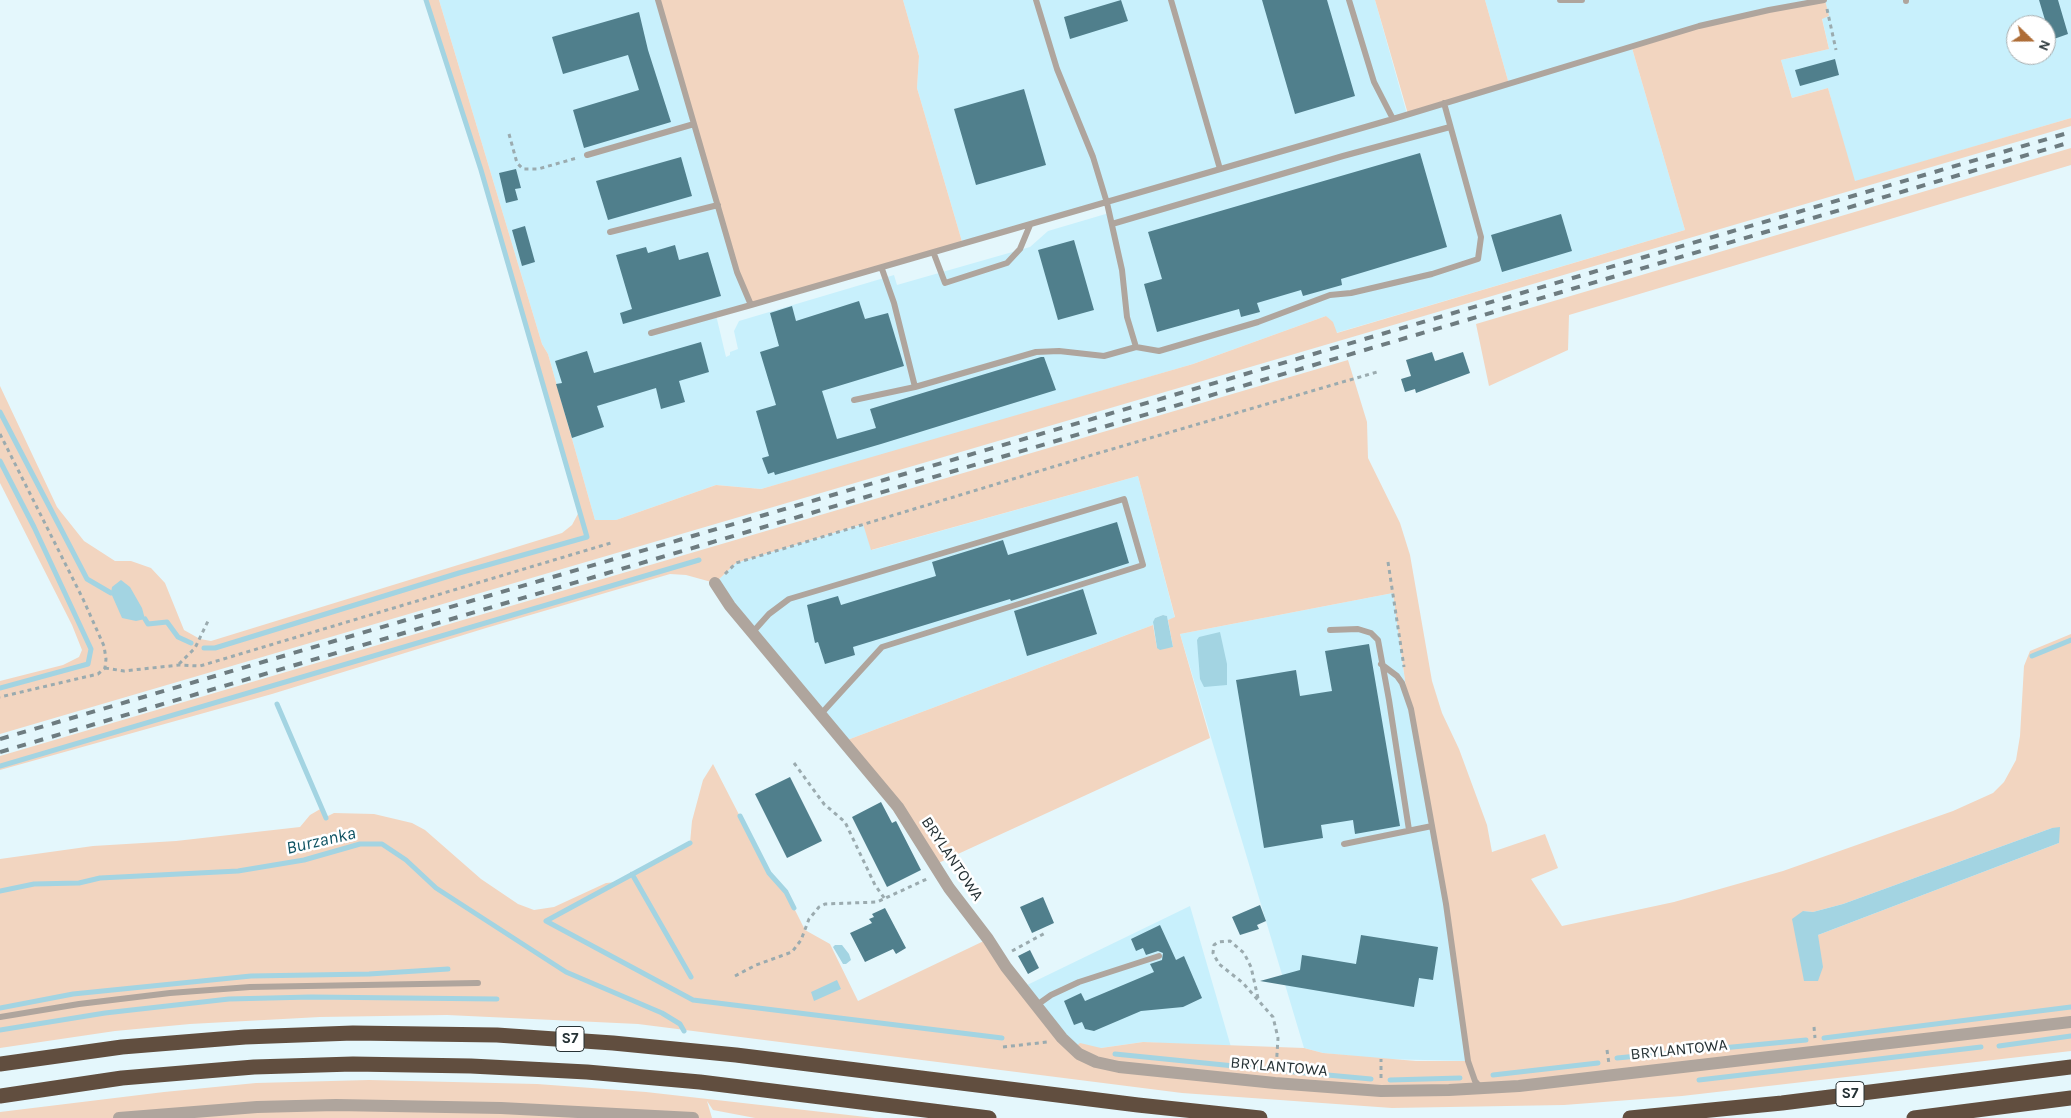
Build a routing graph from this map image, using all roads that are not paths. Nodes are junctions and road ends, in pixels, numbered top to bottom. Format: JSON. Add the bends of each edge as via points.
{"nodes":[{"id":1,"x":658,"y":0,"type":"edge"},
{"id":2,"x":1036,"y":0,"type":"edge"},
{"id":3,"x":1171,"y":0,"type":"edge"},
{"id":4,"x":1349,"y":0,"type":"edge"},
{"id":5,"x":1560,"y":0,"type":"edge"},
{"id":6,"x":1582,"y":0,"type":"edge"},
{"id":7,"x":1825,"y":0,"type":"edge"},
{"id":8,"x":1444,"y":104,"type":"junction"},
{"id":9,"x":1393,"y":119,"type":"junction"},
{"id":10,"x":694,"y":124,"type":"junction"},
{"id":11,"x":1450,"y":127,"type":"junction"},
{"id":12,"x":587,"y":155,"type":"road end"},
{"id":13,"x":1220,"y":169,"type":"junction"},
{"id":14,"x":1106,"y":203,"type":"junction"},
{"id":15,"x":718,"y":205,"type":"junction"},
{"id":16,"x":1112,"y":224,"type":"junction"},
{"id":17,"x":1030,"y":225,"type":"junction"},
{"id":18,"x":610,"y":232,"type":"dead end"},
{"id":19,"x":934,"y":254,"type":"junction"},
{"id":20,"x":882,"y":269,"type":"junction"},
{"id":21,"x":751,"y":306,"type":"junction"},
{"id":22,"x":651,"y":333,"type":"dead end"},
{"id":23,"x":1136,"y":347,"type":"junction"},
{"id":24,"x":915,"y":387,"type":"junction"},
{"id":25,"x":854,"y":400,"type":"dead end"},
{"id":26,"x":715,"y":583,"type":"road end"},
{"id":27,"x":1330,"y":630,"type":"dead end"},
{"id":28,"x":752,"y":633,"type":"junction"},
{"id":29,"x":1381,"y":664,"type":"junction"},
{"id":30,"x":820,"y":715,"type":"junction"},
{"id":31,"x":1432,"y":826,"type":"junction"},
{"id":32,"x":1409,"y":830,"type":"junction"},
{"id":33,"x":1344,"y":844,"type":"dead end"},
{"id":34,"x":1159,"y":956,"type":"dead end"},
{"id":35,"x":478,"y":983,"type":"dead end"},
{"id":36,"x":1036,"y":1005,"type":"junction"},
{"id":37,"x":0,"y":1017,"type":"edge"},
{"id":38,"x":2071,"y":1022,"type":"edge"},
{"id":39,"x":0,"y":1064,"type":"edge"},
{"id":40,"x":2071,"y":1067,"type":"edge"},
{"id":41,"x":1482,"y":1089,"type":"junction"},
{"id":42,"x":0,"y":1096,"type":"edge"},
{"id":43,"x":2071,"y":1098,"type":"edge"},
{"id":44,"x":191,"y":1115,"type":"edge"},
{"id":45,"x":586,"y":1115,"type":"edge"},
{"id":46,"x":669,"y":1117,"type":"edge"},
{"id":47,"x":119,"y":1118,"type":"edge"},
{"id":48,"x":693,"y":1118,"type":"edge"},
{"id":49,"x":989,"y":1118,"type":"edge"},
{"id":50,"x":1260,"y":1118,"type":"edge"},
{"id":51,"x":1630,"y":1118,"type":"edge"},
{"id":52,"x":1914,"y":1118,"type":"edge"}],
"edges":[{"from":1,"to":10,"type":"lane"},
{"from":2,"to":14,"type":"lane","via":[[1057,69],[1093,157]]},
{"from":3,"to":13,"type":"lane"},
{"from":4,"to":9,"type":"lane","via":[[1374,82]]},
{"from":5,"to":6,"type":"lane"},
{"from":7,"to":8,"type":"lane","via":[[1699,26]]},
{"from":8,"to":9,"type":"lane"},
{"from":8,"to":11,"type":"lane"},
{"from":9,"to":13,"type":"lane"},
{"from":10,"to":12,"type":"lane"},
{"from":10,"to":15,"type":"lane"},
{"from":11,"to":16,"type":"lane"},
{"from":11,"to":23,"type":"lane","via":[[1481,237],[1478,259],[1432,274],[1330,295],[1258,322],[1158,351]]},
{"from":13,"to":14,"type":"lane"},
{"from":14,"to":16,"type":"lane"},
{"from":14,"to":17,"type":"lane"},
{"from":15,"to":18,"type":"lane"},
{"from":15,"to":21,"type":"lane","via":[[737,272]]},
{"from":16,"to":23,"type":"lane","via":[[1122,270],[1127,317]]},
{"from":17,"to":19,"type":"lane"},
{"from":17,"to":19,"type":"lane","via":[[1020,249],[1007,263],[945,283]]},
{"from":19,"to":20,"type":"lane"},
{"from":20,"to":21,"type":"lane"},
{"from":20,"to":24,"type":"lane"},
{"from":21,"to":22,"type":"lane"},
{"from":23,"to":24,"type":"lane","via":[[1104,356],[1036,352]]},
{"from":24,"to":25,"type":"lane"},
{"from":26,"to":28,"type":"street","name":"BRYLANTOWA"},
{"from":27,"to":29,"type":"lane","via":[[1348,628],[1371,633],[1378,640]]},
{"from":28,"to":30,"type":"street","name":"BRYLANTOWA"},
{"from":28,"to":30,"type":"lane","via":[[769,614],[789,600],[1124,499],[1144,565],[882,647]]},
{"from":29,"to":31,"type":"lane","via":[[1397,676],[1406,695]]},
{"from":29,"to":32,"type":"lane","via":[[1390,700]]},
{"from":30,"to":36,"type":"street","name":"BRYLANTOWA","via":[[898,807],[939,873]]},
{"from":31,"to":32,"type":"lane"},
{"from":31,"to":41,"type":"lane","via":[[1468,1061],[1475,1082]]},
{"from":32,"to":33,"type":"lane"},
{"from":34,"to":36,"type":"lane","via":[[1079,982]]},
{"from":35,"to":37,"type":"lane","via":[[250,987],[170,993]]},
{"from":36,"to":41,"type":"street","name":"BRYLANTOWA","via":[[1062,1038],[1080,1054],[1108,1065],[1381,1091]]},
{"from":38,"to":41,"type":"street","name":"BRYLANTOWA"},
{"from":39,"to":50,"type":"highway","number":"S7","via":[[122,1047],[245,1037],[353,1033],[497,1035],[613,1042],[736,1055]]},
{"from":40,"to":51,"type":"highway","number":"S7","via":[[1782,1103]]},
{"from":42,"to":49,"type":"highway","number":"S7","via":[[122,1078],[254,1067],[353,1064],[462,1066],[700,1082]]},
{"from":43,"to":52,"type":"highway"},
{"from":44,"to":45,"type":"street","via":[[336,1105],[457,1106]]},
{"from":44,"to":47,"type":"street"},
{"from":45,"to":46,"type":"street"},
{"from":46,"to":48,"type":"street"}]}
